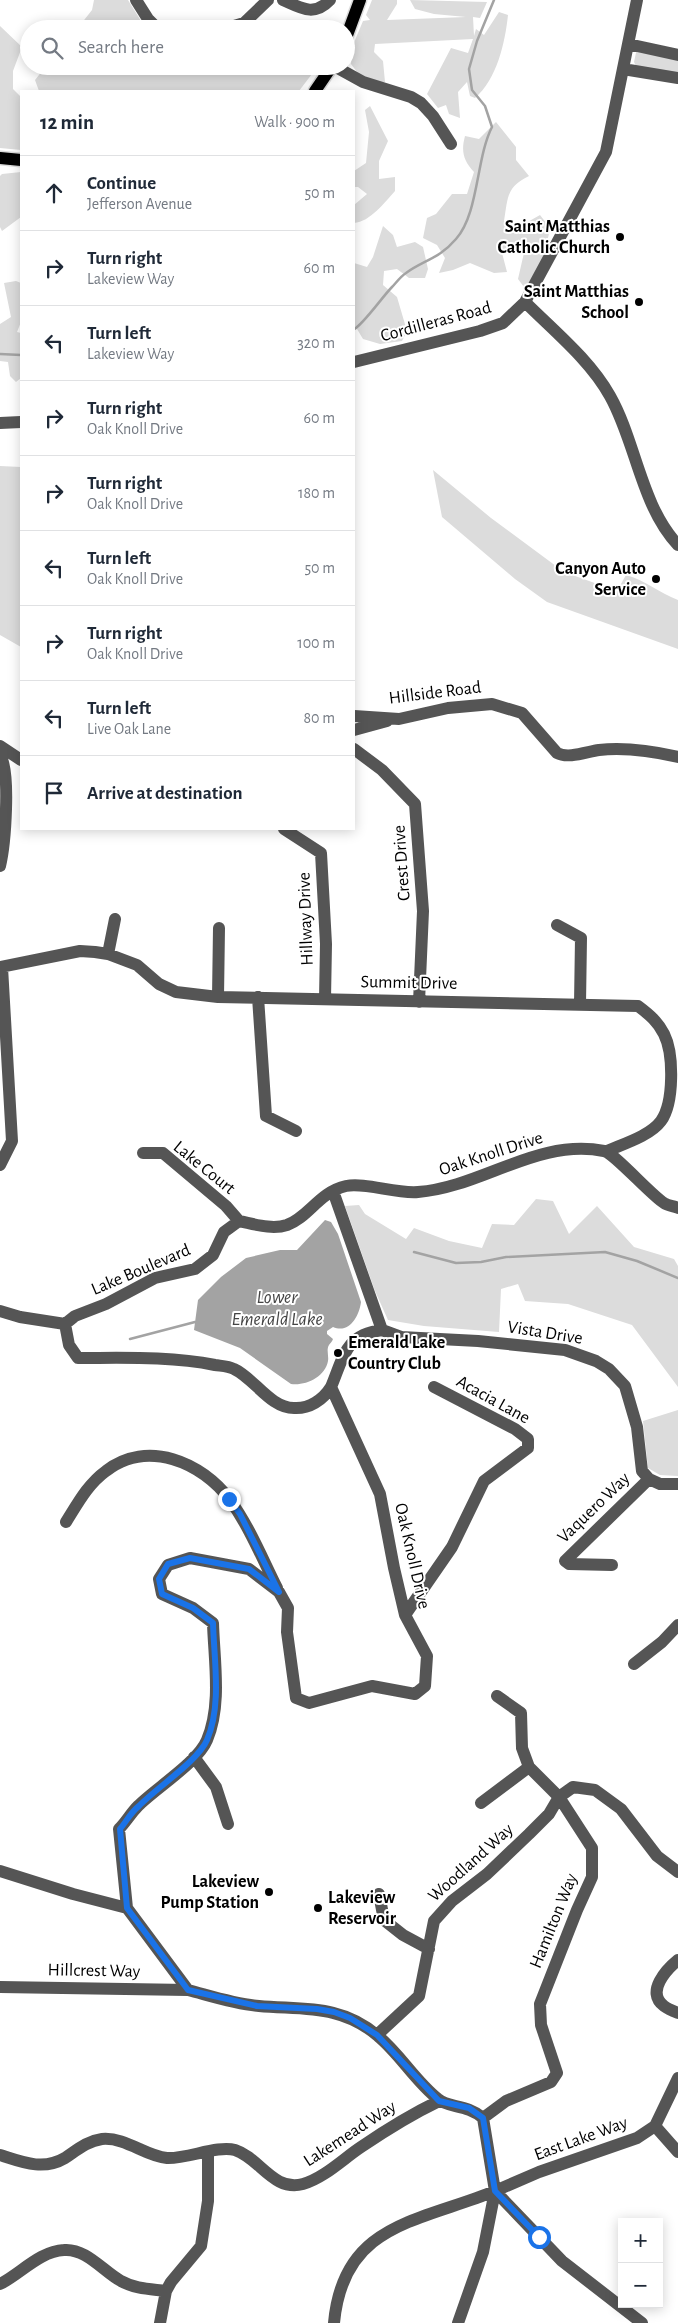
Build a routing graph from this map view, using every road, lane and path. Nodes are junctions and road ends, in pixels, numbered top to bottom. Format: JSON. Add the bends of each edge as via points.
{"nodes":[{"id":1,"x":136,"y":0,"type":"edge"},
{"id":2,"x":268,"y":0,"type":"edge"},
{"id":3,"x":283,"y":0,"type":"edge"},
{"id":4,"x":330,"y":0,"type":"edge"},
{"id":5,"x":360,"y":0,"type":"edge"},
{"id":6,"x":637,"y":0,"type":"edge"},
{"id":7,"x":149,"y":20,"type":"edge"},
{"id":8,"x":248,"y":20,"type":"edge"},
{"id":9,"x":353,"y":20,"type":"edge"},
{"id":10,"x":628,"y":44,"type":"junction"},
{"id":11,"x":678,"y":55,"type":"edge"},
{"id":12,"x":623,"y":69,"type":"junction"},
{"id":13,"x":327,"y":75,"type":"edge"},
{"id":14,"x":350,"y":75,"type":"edge"},
{"id":15,"x":678,"y":78,"type":"edge"},
{"id":16,"x":316,"y":90,"type":"edge"},
{"id":17,"x":451,"y":144,"type":"dead end"},
{"id":18,"x":0,"y":158,"type":"edge"},
{"id":19,"x":20,"y":160,"type":"edge"},
{"id":20,"x":526,"y":302,"type":"junction"},
{"id":21,"x":355,"y":362,"type":"edge"},
{"id":22,"x":20,"y":422,"type":"edge"},
{"id":23,"x":0,"y":423,"type":"edge"},
{"id":24,"x":678,"y":545,"type":"edge"},
{"id":25,"x":355,"y":716,"type":"edge"},
{"id":26,"x":399,"y":719,"type":"junction"},
{"id":27,"x":355,"y":730,"type":"edge"},
{"id":28,"x":0,"y":746,"type":"edge"},
{"id":29,"x":355,"y":750,"type":"edge"},
{"id":30,"x":0,"y":755,"type":"edge"},
{"id":31,"x":678,"y":757,"type":"edge"},
{"id":32,"x":20,"y":759,"type":"edge"},
{"id":33,"x":286,"y":830,"type":"edge"},
{"id":34,"x":0,"y":866,"type":"edge"},
{"id":35,"x":115,"y":919,"type":"dead end"},
{"id":36,"x":557,"y":925,"type":"dead end"},
{"id":37,"x":220,"y":928,"type":"dead end"},
{"id":38,"x":108,"y":954,"type":"junction"},
{"id":39,"x":1,"y":967,"type":"edge"},
{"id":40,"x":218,"y":997,"type":"junction"},
{"id":41,"x":258,"y":997,"type":"junction"},
{"id":42,"x":325,"y":999,"type":"junction"},
{"id":43,"x":419,"y":1002,"type":"junction"},
{"id":44,"x":580,"y":1004,"type":"junction"},
{"id":45,"x":3,"y":1056,"type":"edge"},
{"id":46,"x":296,"y":1131,"type":"dead end"},
{"id":47,"x":607,"y":1151,"type":"junction"},
{"id":48,"x":143,"y":1153,"type":"dead end"},
{"id":49,"x":0,"y":1165,"type":"edge"},
{"id":50,"x":333,"y":1190,"type":"junction"},
{"id":51,"x":678,"y":1208,"type":"edge"},
{"id":52,"x":239,"y":1221,"type":"junction"},
{"id":53,"x":0,"y":1311,"type":"edge"},
{"id":54,"x":65,"y":1324,"type":"junction"},
{"id":55,"x":382,"y":1330,"type":"junction"},
{"id":56,"x":434,"y":1386,"type":"dead end"},
{"id":57,"x":331,"y":1387,"type":"junction"},
{"id":58,"x":649,"y":1479,"type":"junction"},
{"id":59,"x":678,"y":1484,"type":"edge"},
{"id":60,"x":66,"y":1522,"type":"dead end"},
{"id":61,"x":612,"y":1565,"type":"dead end"},
{"id":62,"x":279,"y":1592,"type":"junction"},
{"id":63,"x":405,"y":1614,"type":"junction"},
{"id":64,"x":678,"y":1625,"type":"edge"},
{"id":65,"x":634,"y":1664,"type":"dead end"},
{"id":66,"x":497,"y":1696,"type":"dead end"},
{"id":67,"x":194,"y":1757,"type":"junction"},
{"id":68,"x":529,"y":1767,"type":"junction"},
{"id":69,"x":559,"y":1797,"type":"junction"},
{"id":70,"x":481,"y":1803,"type":"dead end"},
{"id":71,"x":228,"y":1824,"type":"dead end"},
{"id":72,"x":0,"y":1871,"type":"edge"},
{"id":73,"x":678,"y":1872,"type":"edge"},
{"id":74,"x":379,"y":1894,"type":"dead end"},
{"id":75,"x":127,"y":1908,"type":"junction"},
{"id":76,"x":429,"y":1949,"type":"junction"},
{"id":77,"x":678,"y":1960,"type":"edge"},
{"id":78,"x":0,"y":1987,"type":"edge"},
{"id":79,"x":188,"y":1990,"type":"junction"},
{"id":80,"x":678,"y":2013,"type":"edge"},
{"id":81,"x":377,"y":2035,"type":"junction"},
{"id":82,"x":678,"y":2078,"type":"edge"},
{"id":83,"x":439,"y":2101,"type":"junction"},
{"id":84,"x":483,"y":2118,"type":"junction"},
{"id":85,"x":655,"y":2126,"type":"junction"},
{"id":86,"x":678,"y":2152,"type":"edge"},
{"id":87,"x":208,"y":2153,"type":"junction"},
{"id":88,"x":0,"y":2155,"type":"edge"},
{"id":89,"x":495,"y":2191,"type":"junction"},
{"id":90,"x":0,"y":2284,"type":"edge"},
{"id":91,"x":166,"y":2291,"type":"junction"},
{"id":92,"x":160,"y":2323,"type":"edge"},
{"id":93,"x":334,"y":2323,"type":"edge"},
{"id":94,"x":458,"y":2323,"type":"edge"},
{"id":95,"x":642,"y":2323,"type":"edge"}],
"edges":[{"from":1,"to":7,"type":"street"},
{"from":2,"to":8,"type":"street"},
{"from":3,"to":4,"type":"street","via":[[309,11],[324,6]]},
{"from":5,"to":9,"type":"main road"},
{"from":6,"to":10,"type":"street","name":"Cordilleras Road"},
{"from":10,"to":11,"type":"street"},
{"from":10,"to":12,"type":"street","name":"Cordilleras Road"},
{"from":12,"to":15,"type":"street"},
{"from":12,"to":20,"type":"street","name":"Cordilleras Road","via":[[606,152]]},
{"from":13,"to":16,"type":"main road"},
{"from":14,"to":17,"type":"street","via":[[421,103]]},
{"from":18,"to":19,"type":"main road"},
{"from":20,"to":21,"type":"street","name":"Cordilleras Road","via":[[503,323]]},
{"from":20,"to":24,"type":"street","via":[[592,372],[610,396],[655,510]]},
{"from":22,"to":23,"type":"street"},
{"from":25,"to":26,"type":"street","name":"Hillside Road"},
{"from":26,"to":27,"type":"street"},
{"from":26,"to":31,"type":"street","name":"Hillside Road","via":[[448,708],[492,704],[522,713],[563,756],[625,749]]},
{"from":28,"to":32,"type":"street"},
{"from":29,"to":43,"type":"street","name":"Crest Drive","via":[[382,770],[415,804],[423,911]]},
{"from":30,"to":34,"type":"street","via":[[5,790],[4,848]]},
{"from":33,"to":42,"type":"street","name":"Hillway Drive","via":[[321,853]]},
{"from":35,"to":38,"type":"street"},
{"from":36,"to":44,"type":"street","via":[[581,938]]},
{"from":37,"to":40,"type":"street"},
{"from":38,"to":39,"type":"street","name":"Summit Drive","via":[[80,951]]},
{"from":38,"to":40,"type":"street","name":"Summit Drive","via":[[137,965],[159,984],[176,992]]},
{"from":39,"to":45,"type":"street","name":"Summit Drive"},
{"from":40,"to":41,"type":"street","name":"Summit Drive"},
{"from":41,"to":42,"type":"street","name":"Summit Drive"},
{"from":41,"to":46,"type":"street","via":[[266,1116]]},
{"from":42,"to":43,"type":"street","name":"Summit Drive"},
{"from":43,"to":44,"type":"street","name":"Summit Drive"},
{"from":44,"to":47,"type":"street","name":"Summit Drive","via":[[638,1006],[655,1018],[666,1036],[671,1063],[668,1108],[660,1122],[642,1135]]},
{"from":45,"to":49,"type":"street","name":"Summit Drive","via":[[12,1141]]},
{"from":47,"to":50,"type":"street","name":"Oak Knoll Drive","via":[[569,1149],[541,1153],[434,1190],[401,1193],[351,1185]]},
{"from":47,"to":51,"type":"street","via":[[664,1204]]},
{"from":48,"to":52,"type":"street","name":"Lake Court","via":[[163,1153],[226,1206]]},
{"from":50,"to":52,"type":"street","via":[[287,1225],[263,1226]]},
{"from":50,"to":55,"type":"street"},
{"from":52,"to":54,"type":"street","name":"Lake Boulevard","via":[[224,1232],[212,1256],[195,1269],[155,1278],[75,1316]]},
{"from":53,"to":54,"type":"street"},
{"from":54,"to":57,"type":"street","via":[[69,1345],[78,1358],[196,1361],[234,1369],[281,1405],[291,1408],[301,1408],[320,1400]]},
{"from":55,"to":57,"type":"street","via":[[367,1332],[351,1344]]},
{"from":55,"to":58,"type":"street","name":"Vista Drive","via":[[401,1337],[565,1350],[596,1362],[625,1386],[637,1427],[642,1471]]},
{"from":56,"to":63,"type":"street","name":"Acacia Lane","via":[[515,1429],[528,1439],[528,1448],[484,1481],[452,1547]]},
{"from":57,"to":63,"type":"street","name":"Oak Knoll Drive","via":[[380,1494]]},
{"from":58,"to":59,"type":"street","via":[[660,1484]]},
{"from":58,"to":61,"type":"street","name":"Vaquero Way","via":[[565,1561],[569,1564]]},
{"from":60,"to":62,"type":"street","via":[[85,1491],[111,1467],[137,1457],[155,1455],[172,1458],[218,1486],[229,1499],[240,1514]]},
{"from":62,"to":63,"type":"street","name":"Oak Knoll Drive","via":[[288,1608],[287,1632],[296,1698],[309,1703],[372,1686],[415,1694],[425,1686],[427,1656]]},
{"from":62,"to":67,"type":"street","via":[[249,1569],[190,1558],[168,1564],[159,1579],[162,1594],[193,1608],[213,1623],[214,1718],[207,1741]]},
{"from":64,"to":65,"type":"street"},
{"from":66,"to":68,"type":"street","via":[[521,1713],[522,1748]]},
{"from":67,"to":71,"type":"street","via":[[216,1787]]},
{"from":67,"to":75,"type":"street","via":[[137,1807],[120,1829]]},
{"from":68,"to":69,"type":"street","name":"Hamilton Way"},
{"from":68,"to":70,"type":"street"},
{"from":69,"to":73,"type":"street","via":[[574,1787],[595,1790],[621,1809],[657,1856]]},
{"from":69,"to":76,"type":"street","name":"Woodland Way","via":[[549,1814],[530,1834],[434,1920]]},
{"from":69,"to":84,"type":"street","name":"Hamilton Way","via":[[592,1848],[592,1877],[540,2004],[542,2025],[557,2073],[551,2082],[506,2100]]},
{"from":72,"to":75,"type":"street"},
{"from":74,"to":76,"type":"street","via":[[384,1920],[403,1936]]},
{"from":75,"to":79,"type":"street"},
{"from":76,"to":81,"type":"street","name":"Woodland Way","via":[[419,1996]]},
{"from":77,"to":80,"type":"street","via":[[658,1983],[657,1992],[662,2005]]},
{"from":78,"to":79,"type":"street","name":"Hillcrest Way"},
{"from":79,"to":81,"type":"street","name":"Hillcrest Way","via":[[257,2006],[334,2012]]},
{"from":81,"to":83,"type":"street","name":"Hillcrest Way"},
{"from":82,"to":85,"type":"street","name":"East Lake Way"},
{"from":83,"to":84,"type":"street","via":[[469,2108]]},
{"from":83,"to":87,"type":"street","name":"Lakemead Way","via":[[304,2184],[282,2184],[234,2150]]},
{"from":84,"to":89,"type":"street"},
{"from":85,"to":86,"type":"street"},
{"from":85,"to":89,"type":"street","name":"East Lake Way","via":[[637,2138]]},
{"from":87,"to":88,"type":"street","name":"Lakemead Way","via":[[165,2158],[132,2145],[103,2139],[79,2147],[51,2165],[34,2165]]},
{"from":87,"to":91,"type":"street","via":[[208,2201],[201,2246]]},
{"from":89,"to":93,"type":"street","name":"East Lake Way","via":[[406,2221],[376,2238],[350,2266],[336,2300]]},
{"from":89,"to":94,"type":"street","via":[[483,2252]]},
{"from":89,"to":95,"type":"street","via":[[562,2261]]},
{"from":90,"to":91,"type":"street","via":[[44,2256],[65,2250],[81,2254],[137,2288]]},
{"from":91,"to":92,"type":"street"}]}
